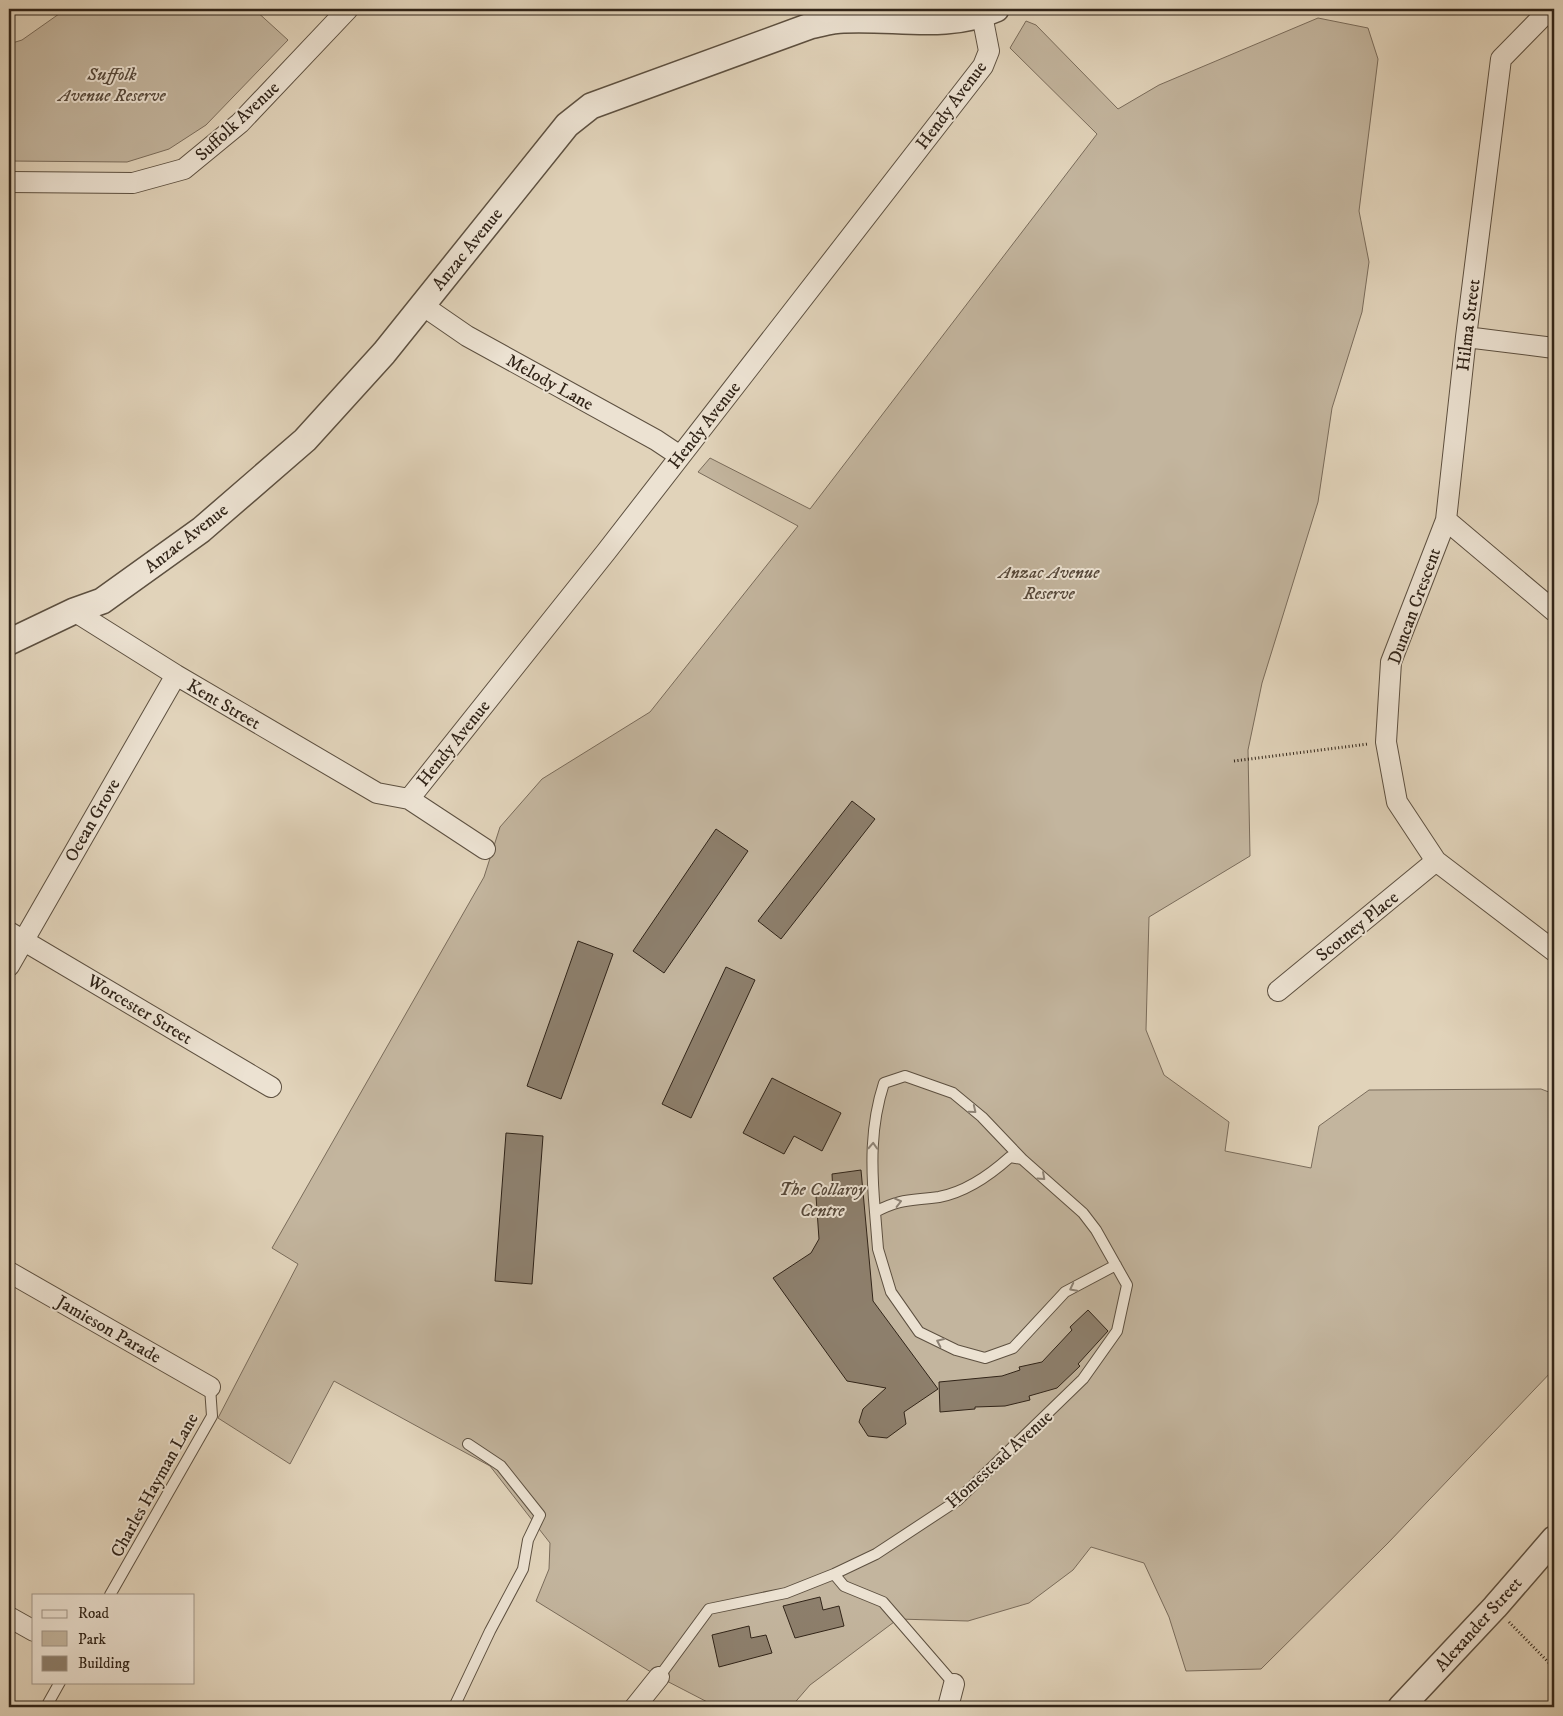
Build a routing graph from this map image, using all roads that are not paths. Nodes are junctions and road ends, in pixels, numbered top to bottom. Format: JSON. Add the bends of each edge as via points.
{"nodes":[{"id":1,"x":348,"y":9,"type":"edge"},
{"id":2,"x":1550,"y":9,"type":"edge"},
{"id":3,"x":989,"y":12,"type":"edge"},
{"id":4,"x":9,"y":182,"type":"edge"},
{"id":5,"x":422,"y":305,"type":"junction"},
{"id":6,"x":1466,"y":337,"type":"junction"},
{"id":7,"x":1554,"y":348,"type":"edge"},
{"id":8,"x":680,"y":456,"type":"junction"},
{"id":9,"x":1446,"y":520,"type":"junction"},
{"id":10,"x":74,"y":611,"type":"junction"},
{"id":11,"x":1554,"y":611,"type":"edge"},
{"id":12,"x":9,"y":642,"type":"edge"},
{"id":13,"x":176,"y":675,"type":"junction"},
{"id":14,"x":377,"y":793,"type":"joint"},
{"id":15,"x":409,"y":799,"type":"junction"},
{"id":16,"x":486,"y":849,"type":"dead end"},
{"id":17,"x":1436,"y":862,"type":"junction"},
{"id":18,"x":16,"y":936,"type":"edge"},
{"id":19,"x":1554,"y":951,"type":"edge"},
{"id":20,"x":9,"y":966,"type":"edge"},
{"id":21,"x":1278,"y":991,"type":"dead end"},
{"id":22,"x":271,"y":1087,"type":"dead end"},
{"id":23,"x":1022,"y":1159,"type":"junction"},
{"id":24,"x":875,"y":1212,"type":"junction"},
{"id":25,"x":1116,"y":1265,"type":"junction"},
{"id":26,"x":9,"y":1272,"type":"edge"},
{"id":27,"x":210,"y":1387,"type":"joint"},
{"id":28,"x":468,"y":1444,"type":"dead end"},
{"id":29,"x":1554,"y":1539,"type":"edge"},
{"id":30,"x":834,"y":1574,"type":"junction"},
{"id":31,"x":111,"y":1594,"type":"edge"},
{"id":32,"x":9,"y":1617,"type":"edge"},
{"id":33,"x":32,"y":1630,"type":"edge"},
{"id":34,"x":659,"y":1677,"type":"joint"},
{"id":35,"x":59,"y":1684,"type":"edge"},
{"id":36,"x":954,"y":1684,"type":"joint"},
{"id":37,"x":46,"y":1707,"type":"edge"},
{"id":38,"x":454,"y":1707,"type":"edge"},
{"id":39,"x":635,"y":1707,"type":"edge"},
{"id":40,"x":948,"y":1707,"type":"edge"},
{"id":41,"x":1401,"y":1707,"type":"edge"}],
"edges":[{"from":1,"to":4,"type":"street","name":"Suffolk Avenue","via":[[240,123],[184,169],[133,183]]},
{"from":2,"to":6,"type":"street","name":"Hilma Street","via":[[1501,59]]},
{"from":3,"to":5,"type":"street","name":"Anzac Avenue","via":[[946,22],[843,20],[810,26],[591,106],[567,125]]},
{"from":3,"to":8,"type":"street","name":"Hendy Avenue","via":[[990,51],[983,66]]},
{"from":5,"to":8,"type":"street","name":"Melody Lane","via":[[467,336]]},
{"from":5,"to":10,"type":"street","name":"Anzac Avenue","via":[[384,353],[305,440],[200,530],[102,601]]},
{"from":6,"to":7,"type":"street"},
{"from":6,"to":9,"type":"street","name":"Hilma Street"},
{"from":8,"to":15,"type":"street","name":"Hendy Avenue"},
{"from":9,"to":11,"type":"street"},
{"from":9,"to":17,"type":"street","name":"Duncan Crescent","via":[[1391,662],[1386,742],[1397,802]]},
{"from":10,"to":12,"type":"street","name":"Anzac Avenue"},
{"from":10,"to":13,"type":"street","name":"Kent Street"},
{"from":13,"to":14,"type":"street","name":"Kent Street"},
{"from":13,"to":18,"type":"street","name":"Ocean Grove"},
{"from":14,"to":15,"type":"street","name":"Hendy Avenue"},
{"from":15,"to":16,"type":"street"},
{"from":17,"to":19,"type":"street","name":"Duncan Crescent"},
{"from":17,"to":21,"type":"street","name":"Scotney Place"},
{"from":18,"to":20,"type":"street","name":"Ocean Grove"},
{"from":18,"to":22,"type":"street","name":"Worcester Street"},
{"from":24,"to":23,"type":"lane","one_way":true,"via":[[895,1201],[941,1196],[990,1175],[1010,1157]]},
{"from":24,"to":23,"type":"lane","name":"Homestead Avenue","one_way":true,"via":[[872,1176],[875,1110],[884,1084],[905,1076],[953,1093],[982,1117]]},
{"from":23,"to":25,"type":"lane","name":"Homestead Avenue","one_way":true,"via":[[1083,1213]]},
{"from":25,"to":24,"type":"lane","one_way":true,"via":[[1064,1292],[1013,1348],[985,1358],[956,1350],[919,1332],[891,1292],[878,1249]]},
{"from":25,"to":30,"type":"lane","name":"Homestead Avenue","via":[[1127,1285],[1117,1331],[1083,1379],[958,1500],[876,1554]]},
{"from":26,"to":27,"type":"street","name":"Jamieson Parade"},
{"from":27,"to":31,"type":"lane","name":"Charles Hayman Lane","via":[[212,1416]]},
{"from":28,"to":38,"type":"lane","via":[[501,1466],[540,1516],[528,1540],[523,1569]]},
{"from":29,"to":41,"type":"street","name":"Alexander Street"},
{"from":30,"to":34,"type":"lane","name":"Homestead Avenue","via":[[786,1593],[709,1609]]},
{"from":30,"to":36,"type":"lane","via":[[844,1586],[883,1602]]},
{"from":32,"to":33,"type":"street"},
{"from":34,"to":39,"type":"street","name":"Homestead Avenue"},
{"from":35,"to":37,"type":"lane"},
{"from":36,"to":40,"type":"street"}]}
